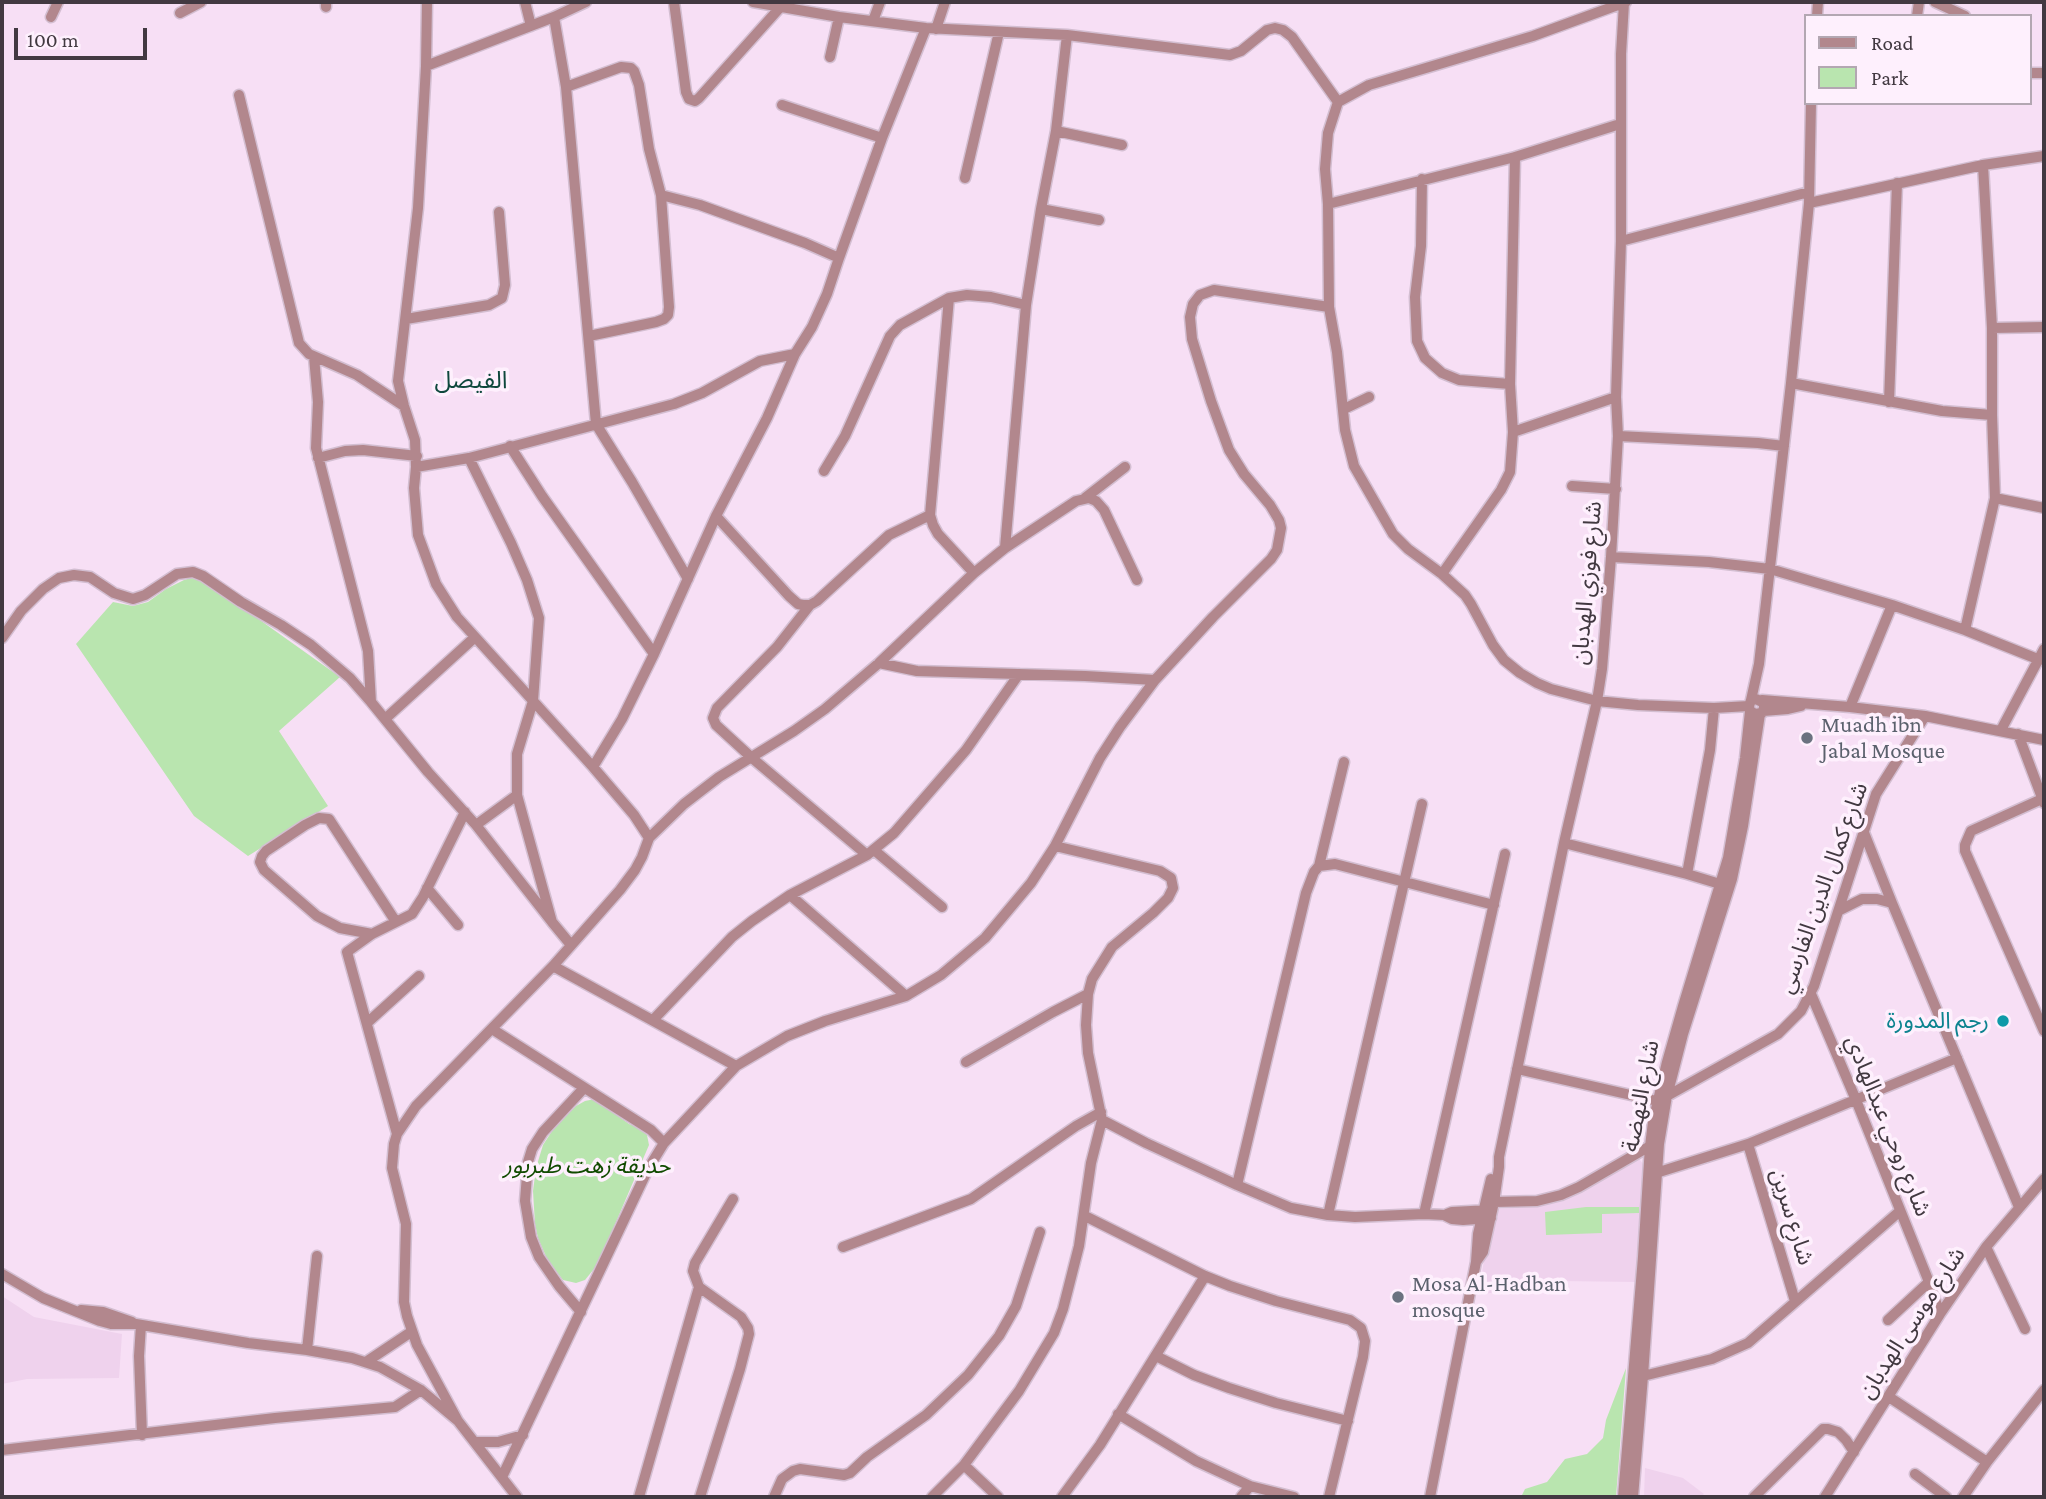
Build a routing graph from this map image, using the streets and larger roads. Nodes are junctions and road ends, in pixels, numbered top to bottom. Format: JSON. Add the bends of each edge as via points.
{"nodes":[{"id":1,"x":58,"y":2,"type":"edge"},
{"id":2,"x":201,"y":2,"type":"edge"},
{"id":3,"x":426,"y":2,"type":"edge"},
{"id":4,"x":525,"y":2,"type":"edge"},
{"id":5,"x":586,"y":2,"type":"edge"},
{"id":6,"x":674,"y":2,"type":"edge"},
{"id":7,"x":753,"y":2,"type":"edge"},
{"id":8,"x":880,"y":2,"type":"edge"},
{"id":9,"x":946,"y":2,"type":"edge"},
{"id":10,"x":1625,"y":2,"type":"edge"},
{"id":11,"x":1935,"y":2,"type":"edge"},
{"id":12,"x":784,"y":5,"type":"edge"},
{"id":13,"x":180,"y":13,"type":"dead end"},
{"id":14,"x":1961,"y":14,"type":"edge"},
{"id":15,"x":51,"y":17,"type":"dead end"},
{"id":16,"x":554,"y":17,"type":"junction"},
{"id":17,"x":839,"y":17,"type":"junction"},
{"id":18,"x":873,"y":21,"type":"junction"},
{"id":19,"x":531,"y":26,"type":"junction"},
{"id":20,"x":931,"y":28,"type":"junction"},
{"id":21,"x":999,"y":32,"type":"junction"},
{"id":22,"x":1068,"y":35,"type":"junction"},
{"id":23,"x":830,"y":57,"type":"dead end"},
{"id":24,"x":426,"y":66,"type":"junction"},
{"id":25,"x":566,"y":87,"type":"junction"},
{"id":26,"x":239,"y":95,"type":"dead end"},
{"id":27,"x":1338,"y":102,"type":"junction"},
{"id":28,"x":782,"y":105,"type":"dead end"},
{"id":29,"x":1811,"y":105,"type":"edge"},
{"id":30,"x":1620,"y":124,"type":"junction"},
{"id":31,"x":1056,"y":131,"type":"junction"},
{"id":32,"x":882,"y":138,"type":"junction"},
{"id":33,"x":1122,"y":145,"type":"dead end"},
{"id":34,"x":2044,"y":156,"type":"edge"},
{"id":35,"x":1516,"y":157,"type":"junction"},
{"id":36,"x":1983,"y":165,"type":"junction"},
{"id":37,"x":965,"y":178,"type":"dead end"},
{"id":38,"x":1422,"y":179,"type":"junction"},
{"id":39,"x":1897,"y":183,"type":"junction"},
{"id":40,"x":661,"y":195,"type":"junction"},
{"id":41,"x":1809,"y":197,"type":"junction"},
{"id":42,"x":1328,"y":204,"type":"junction"},
{"id":43,"x":1041,"y":209,"type":"junction"},
{"id":44,"x":499,"y":212,"type":"dead end"},
{"id":45,"x":1099,"y":220,"type":"dead end"},
{"id":46,"x":1621,"y":241,"type":"junction"},
{"id":47,"x":839,"y":258,"type":"junction"},
{"id":48,"x":949,"y":298,"type":"junction"},
{"id":49,"x":1026,"y":304,"type":"junction"},
{"id":50,"x":1329,"y":307,"type":"junction"},
{"id":51,"x":406,"y":319,"type":"junction"},
{"id":52,"x":2044,"y":327,"type":"edge"},
{"id":53,"x":1992,"y":328,"type":"junction"},
{"id":54,"x":589,"y":336,"type":"junction"},
{"id":55,"x":795,"y":354,"type":"junction"},
{"id":56,"x":314,"y":357,"type":"junction"},
{"id":57,"x":1791,"y":383,"type":"junction"},
{"id":58,"x":1510,"y":384,"type":"junction"},
{"id":59,"x":1369,"y":397,"type":"dead end"},
{"id":60,"x":1616,"y":397,"type":"junction"},
{"id":61,"x":1889,"y":402,"type":"junction"},
{"id":62,"x":404,"y":406,"type":"junction"},
{"id":63,"x":1344,"y":409,"type":"junction"},
{"id":64,"x":1992,"y":415,"type":"junction"},
{"id":65,"x":596,"y":424,"type":"junction"},
{"id":66,"x":1513,"y":432,"type":"junction"},
{"id":67,"x":1618,"y":436,"type":"junction"},
{"id":68,"x":510,"y":446,"type":"junction"},
{"id":69,"x":1784,"y":446,"type":"junction"},
{"id":70,"x":318,"y":458,"type":"junction"},
{"id":71,"x":469,"y":458,"type":"junction"},
{"id":72,"x":416,"y":462,"type":"junction"},
{"id":73,"x":1125,"y":467,"type":"dead end"},
{"id":74,"x":824,"y":471,"type":"dead end"},
{"id":75,"x":1572,"y":486,"type":"dead end"},
{"id":76,"x":1616,"y":489,"type":"junction"},
{"id":77,"x":1085,"y":498,"type":"junction"},
{"id":78,"x":1995,"y":498,"type":"junction"},
{"id":79,"x":2044,"y":508,"type":"edge"},
{"id":80,"x":930,"y":515,"type":"junction"},
{"id":81,"x":716,"y":516,"type":"junction"},
{"id":82,"x":1005,"y":548,"type":"junction"},
{"id":83,"x":1611,"y":557,"type":"junction"},
{"id":84,"x":1770,"y":569,"type":"junction"},
{"id":85,"x":974,"y":573,"type":"junction"},
{"id":86,"x":1442,"y":574,"type":"junction"},
{"id":87,"x":688,"y":579,"type":"junction"},
{"id":88,"x":1137,"y":580,"type":"dead end"},
{"id":89,"x":810,"y":605,"type":"junction"},
{"id":90,"x":1892,"y":605,"type":"junction"},
{"id":91,"x":1965,"y":630,"type":"junction"},
{"id":92,"x":2,"y":638,"type":"edge"},
{"id":93,"x":474,"y":638,"type":"junction"},
{"id":94,"x":654,"y":654,"type":"junction"},
{"id":95,"x":2042,"y":654,"type":"edge"},
{"id":96,"x":879,"y":663,"type":"junction"},
{"id":97,"x":1019,"y":674,"type":"junction"},
{"id":98,"x":1155,"y":680,"type":"junction"},
{"id":99,"x":533,"y":701,"type":"junction"},
{"id":100,"x":1597,"y":701,"type":"junction"},
{"id":101,"x":372,"y":702,"type":"junction"},
{"id":102,"x":1756,"y":706,"type":"junction"},
{"id":103,"x":1850,"y":707,"type":"junction"},
{"id":104,"x":1714,"y":708,"type":"junction"},
{"id":105,"x":1925,"y":716,"type":"junction"},
{"id":106,"x":385,"y":719,"type":"junction"},
{"id":107,"x":2001,"y":730,"type":"junction"},
{"id":108,"x":2018,"y":734,"type":"junction"},
{"id":109,"x":2044,"y":740,"type":"edge"},
{"id":110,"x":751,"y":758,"type":"junction"},
{"id":111,"x":1344,"y":762,"type":"dead end"},
{"id":112,"x":593,"y":767,"type":"junction"},
{"id":113,"x":517,"y":795,"type":"junction"},
{"id":114,"x":2043,"y":801,"type":"edge"},
{"id":115,"x":1422,"y":804,"type":"dead end"},
{"id":116,"x":465,"y":813,"type":"junction"},
{"id":117,"x":477,"y":825,"type":"junction"},
{"id":118,"x":1863,"y":830,"type":"junction"},
{"id":119,"x":649,"y":838,"type":"junction"},
{"id":120,"x":1564,"y":843,"type":"junction"},
{"id":121,"x":1055,"y":846,"type":"junction"},
{"id":122,"x":870,"y":853,"type":"junction"},
{"id":123,"x":1505,"y":854,"type":"dead end"},
{"id":124,"x":1319,"y":866,"type":"junction"},
{"id":125,"x":1687,"y":874,"type":"junction"},
{"id":126,"x":1404,"y":883,"type":"junction"},
{"id":127,"x":1720,"y":884,"type":"junction"},
{"id":128,"x":427,"y":888,"type":"junction"},
{"id":129,"x":790,"y":895,"type":"junction"},
{"id":130,"x":1892,"y":903,"type":"junction"},
{"id":131,"x":1494,"y":905,"type":"junction"},
{"id":132,"x":942,"y":906,"type":"dead end"},
{"id":133,"x":1840,"y":910,"type":"junction"},
{"id":134,"x":396,"y":922,"type":"junction"},
{"id":135,"x":552,"y":922,"type":"junction"},
{"id":136,"x":458,"y":925,"type":"dead end"},
{"id":137,"x":372,"y":934,"type":"junction"},
{"id":138,"x":571,"y":945,"type":"junction"},
{"id":139,"x":553,"y":966,"type":"junction"},
{"id":140,"x":419,"y":976,"type":"dead end"},
{"id":141,"x":1088,"y":994,"type":"junction"},
{"id":142,"x":1811,"y":994,"type":"junction"},
{"id":143,"x":906,"y":996,"type":"junction"},
{"id":144,"x":2041,"y":1012,"type":"edge"},
{"id":145,"x":653,"y":1020,"type":"junction"},
{"id":146,"x":367,"y":1023,"type":"junction"},
{"id":147,"x":492,"y":1029,"type":"junction"},
{"id":148,"x":2044,"y":1031,"type":"edge"},
{"id":149,"x":1957,"y":1058,"type":"junction"},
{"id":150,"x":966,"y":1062,"type":"dead end"},
{"id":151,"x":736,"y":1066,"type":"junction"},
{"id":152,"x":1517,"y":1069,"type":"junction"},
{"id":153,"x":584,"y":1088,"type":"junction"},
{"id":154,"x":1662,"y":1099,"type":"junction"},
{"id":155,"x":1856,"y":1100,"type":"junction"},
{"id":156,"x":1102,"y":1116,"type":"junction"},
{"id":157,"x":397,"y":1134,"type":"junction"},
{"id":158,"x":664,"y":1143,"type":"junction"},
{"id":159,"x":1748,"y":1144,"type":"junction"},
{"id":160,"x":1650,"y":1146,"type":"junction"},
{"id":161,"x":1656,"y":1173,"type":"junction"},
{"id":162,"x":2044,"y":1179,"type":"edge"},
{"id":163,"x":1237,"y":1185,"type":"junction"},
{"id":164,"x":733,"y":1199,"type":"dead end"},
{"id":165,"x":2019,"y":1207,"type":"junction"},
{"id":166,"x":1900,"y":1211,"type":"junction"},
{"id":167,"x":1489,"y":1212,"type":"junction"},
{"id":168,"x":1424,"y":1214,"type":"junction"},
{"id":169,"x":1328,"y":1215,"type":"junction"},
{"id":170,"x":1444,"y":1215,"type":"junction"},
{"id":171,"x":1085,"y":1216,"type":"junction"},
{"id":172,"x":1463,"y":1220,"type":"junction"},
{"id":173,"x":1040,"y":1232,"type":"dead end"},
{"id":174,"x":1478,"y":1234,"type":"junction"},
{"id":175,"x":843,"y":1247,"type":"dead end"},
{"id":176,"x":1986,"y":1247,"type":"junction"},
{"id":177,"x":317,"y":1256,"type":"dead end"},
{"id":178,"x":1476,"y":1262,"type":"junction"},
{"id":179,"x":2,"y":1273,"type":"edge"},
{"id":180,"x":1205,"y":1276,"type":"junction"},
{"id":181,"x":1929,"y":1282,"type":"junction"},
{"id":182,"x":699,"y":1287,"type":"junction"},
{"id":183,"x":1795,"y":1301,"type":"junction"},
{"id":184,"x":581,"y":1311,"type":"junction"},
{"id":185,"x":1940,"y":1314,"type":"junction"},
{"id":186,"x":1888,"y":1320,"type":"dead end"},
{"id":187,"x":139,"y":1325,"type":"junction"},
{"id":188,"x":2025,"y":1329,"type":"dead end"},
{"id":189,"x":411,"y":1332,"type":"junction"},
{"id":190,"x":307,"y":1350,"type":"junction"},
{"id":191,"x":1156,"y":1356,"type":"junction"},
{"id":192,"x":366,"y":1362,"type":"junction"},
{"id":193,"x":1638,"y":1377,"type":"junction"},
{"id":194,"x":421,"y":1390,"type":"junction"},
{"id":195,"x":2044,"y":1390,"type":"edge"},
{"id":196,"x":1889,"y":1396,"type":"junction"},
{"id":197,"x":1118,"y":1414,"type":"junction"},
{"id":198,"x":458,"y":1421,"type":"junction"},
{"id":199,"x":1348,"y":1421,"type":"junction"},
{"id":200,"x":142,"y":1435,"type":"junction"},
{"id":201,"x":523,"y":1436,"type":"junction"},
{"id":202,"x":475,"y":1442,"type":"junction"},
{"id":203,"x":2,"y":1450,"type":"edge"},
{"id":204,"x":1854,"y":1452,"type":"junction"},
{"id":205,"x":1987,"y":1462,"type":"junction"},
{"id":206,"x":964,"y":1465,"type":"junction"},
{"id":207,"x":1915,"y":1474,"type":"dead end"},
{"id":208,"x":502,"y":1477,"type":"junction"},
{"id":209,"x":1250,"y":1486,"type":"junction"},
{"id":210,"x":640,"y":1494,"type":"edge"},
{"id":211,"x":517,"y":1497,"type":"edge"},
{"id":212,"x":631,"y":1497,"type":"edge"},
{"id":213,"x":701,"y":1497,"type":"edge"},
{"id":214,"x":774,"y":1497,"type":"edge"},
{"id":215,"x":932,"y":1497,"type":"edge"},
{"id":216,"x":999,"y":1497,"type":"edge"},
{"id":217,"x":1062,"y":1497,"type":"edge"},
{"id":218,"x":1241,"y":1497,"type":"edge"},
{"id":219,"x":1294,"y":1497,"type":"edge"},
{"id":220,"x":1329,"y":1497,"type":"edge"},
{"id":221,"x":1430,"y":1497,"type":"edge"},
{"id":222,"x":1623,"y":1497,"type":"edge"},
{"id":223,"x":1633,"y":1497,"type":"edge"},
{"id":224,"x":1754,"y":1497,"type":"edge"},
{"id":225,"x":1825,"y":1497,"type":"edge"},
{"id":226,"x":1946,"y":1497,"type":"edge"},
{"id":227,"x":1963,"y":1497,"type":"edge"}],
"edges":[{"from":1,"to":15,"type":"street"},
{"from":2,"to":13,"type":"street"},
{"from":3,"to":24,"type":"street"},
{"from":4,"to":19,"type":"street"},
{"from":5,"to":16,"type":"street"},
{"from":6,"to":12,"type":"street","via":[[686,92],[695,101]]},
{"from":7,"to":12,"type":"street"},
{"from":8,"to":18,"type":"street"},
{"from":9,"to":20,"type":"street"},
{"from":10,"to":27,"type":"street","via":[[1533,36],[1369,85]]},
{"from":10,"to":30,"type":"street","name":"شارع فوزي الهدبان"},
{"from":11,"to":14,"type":"street"},
{"from":12,"to":17,"type":"street"},
{"from":16,"to":19,"type":"street"},
{"from":16,"to":25,"type":"street"},
{"from":17,"to":18,"type":"street"},
{"from":17,"to":23,"type":"street"},
{"from":18,"to":20,"type":"street"},
{"from":19,"to":24,"type":"street"},
{"from":20,"to":21,"type":"street"},
{"from":20,"to":32,"type":"street"},
{"from":21,"to":22,"type":"street"},
{"from":21,"to":37,"type":"street"},
{"from":22,"to":27,"type":"street","via":[[1230,55],[1275,28],[1292,37]]},
{"from":22,"to":31,"type":"street"},
{"from":24,"to":51,"type":"street"},
{"from":25,"to":40,"type":"street","via":[[621,67],[634,71]]},
{"from":25,"to":54,"type":"street"},
{"from":26,"to":56,"type":"street","via":[[297,334]]},
{"from":27,"to":42,"type":"street","via":[[1328,134]]},
{"from":28,"to":32,"type":"street"},
{"from":29,"to":41,"type":"street"},
{"from":30,"to":35,"type":"street"},
{"from":30,"to":46,"type":"street","name":"شارع فوزي الهدبان"},
{"from":31,"to":33,"type":"street"},
{"from":31,"to":43,"type":"street"},
{"from":32,"to":47,"type":"street"},
{"from":34,"to":36,"type":"street"},
{"from":35,"to":38,"type":"street"},
{"from":35,"to":58,"type":"street"},
{"from":36,"to":39,"type":"street"},
{"from":36,"to":53,"type":"street"},
{"from":38,"to":42,"type":"street"},
{"from":38,"to":58,"type":"street","via":[[1417,341],[1425,358],[1442,373],[1459,380]]},
{"from":39,"to":41,"type":"street"},
{"from":39,"to":61,"type":"street"},
{"from":40,"to":47,"type":"street","via":[[700,205]]},
{"from":40,"to":54,"type":"street","via":[[668,315],[656,322]]},
{"from":41,"to":46,"type":"street"},
{"from":41,"to":57,"type":"street"},
{"from":42,"to":50,"type":"street"},
{"from":43,"to":45,"type":"street"},
{"from":43,"to":49,"type":"street"},
{"from":44,"to":51,"type":"street","via":[[502,298],[489,305]]},
{"from":46,"to":60,"type":"street","name":"شارع فوزي الهدبان"},
{"from":47,"to":55,"type":"street","via":[[812,327]]},
{"from":48,"to":49,"type":"street","via":[[967,295]]},
{"from":48,"to":74,"type":"street","via":[[900,325],[890,336]]},
{"from":48,"to":80,"type":"street"},
{"from":49,"to":82,"type":"street"},
{"from":50,"to":63,"type":"street"},
{"from":50,"to":98,"type":"street","via":[[1214,290],[1200,295],[1193,304],[1192,339],[1224,438],[1279,520],[1280,540],[1271,559]]},
{"from":51,"to":62,"type":"street","via":[[398,381]]},
{"from":52,"to":53,"type":"street"},
{"from":53,"to":64,"type":"street"},
{"from":54,"to":65,"type":"street"},
{"from":55,"to":65,"type":"street","via":[[760,361],[674,404]]},
{"from":55,"to":81,"type":"street"},
{"from":56,"to":62,"type":"street","via":[[357,376]]},
{"from":56,"to":70,"type":"street"},
{"from":57,"to":61,"type":"street"},
{"from":57,"to":69,"type":"street"},
{"from":58,"to":66,"type":"street"},
{"from":59,"to":63,"type":"street"},
{"from":60,"to":66,"type":"street"},
{"from":60,"to":67,"type":"street","name":"شارع فوزي الهدبان"},
{"from":61,"to":64,"type":"street"},
{"from":62,"to":72,"type":"street","via":[[415,440]]},
{"from":63,"to":86,"type":"street","via":[[1354,466],[1378,510],[1408,550]]},
{"from":64,"to":78,"type":"street"},
{"from":65,"to":68,"type":"street"},
{"from":65,"to":87,"type":"street"},
{"from":66,"to":86,"type":"street","via":[[1510,472],[1502,490]]},
{"from":67,"to":69,"type":"street"},
{"from":67,"to":76,"type":"street","name":"شارع فوزي الهدبان"},
{"from":68,"to":71,"type":"street"},
{"from":68,"to":94,"type":"street"},
{"from":69,"to":84,"type":"street"},
{"from":70,"to":72,"type":"street","via":[[363,450]]},
{"from":70,"to":101,"type":"street","via":[[368,651]]},
{"from":71,"to":72,"type":"street"},
{"from":71,"to":99,"type":"street","via":[[511,542],[539,618]]},
{"from":72,"to":93,"type":"street","via":[[415,509],[426,560],[436,584]]},
{"from":73,"to":77,"type":"street"},
{"from":75,"to":76,"type":"street"},
{"from":76,"to":83,"type":"street","name":"شارع فوزي الهدبان"},
{"from":77,"to":82,"type":"street"},
{"from":77,"to":88,"type":"street","via":[[1104,510]]},
{"from":78,"to":79,"type":"street"},
{"from":78,"to":91,"type":"street"},
{"from":80,"to":85,"type":"street","via":[[938,534]]},
{"from":80,"to":89,"type":"street","via":[[889,536]]},
{"from":81,"to":87,"type":"street"},
{"from":81,"to":89,"type":"street","via":[[789,596],[798,604]]},
{"from":82,"to":85,"type":"street"},
{"from":83,"to":84,"type":"street"},
{"from":83,"to":100,"type":"street","name":"شارع فوزي الهدبان"},
{"from":84,"to":90,"type":"street"},
{"from":84,"to":102,"type":"street"},
{"from":85,"to":96,"type":"street"},
{"from":86,"to":100,"type":"street","via":[[1465,595],[1504,660],[1537,683]]},
{"from":87,"to":94,"type":"street"},
{"from":89,"to":110,"type":"street","via":[[713,718]]},
{"from":90,"to":91,"type":"street"},
{"from":90,"to":103,"type":"street"},
{"from":91,"to":95,"type":"street"},
{"from":92,"to":101,"type":"street","via":[[21,611],[59,578],[90,577],[133,600],[177,574],[193,572],[311,645]]},
{"from":93,"to":99,"type":"street"},
{"from":93,"to":106,"type":"street"},
{"from":94,"to":112,"type":"street"},
{"from":95,"to":107,"type":"street"},
{"from":96,"to":97,"type":"street","via":[[917,671]]},
{"from":96,"to":110,"type":"street","via":[[825,709]]},
{"from":97,"to":98,"type":"street"},
{"from":97,"to":122,"type":"street","via":[[966,750],[904,824]]},
{"from":98,"to":121,"type":"street","via":[[1109,743]]},
{"from":99,"to":112,"type":"street"},
{"from":99,"to":113,"type":"street","via":[[517,754]]},
{"from":100,"to":104,"type":"street"},
{"from":100,"to":120,"type":"street","name":"شارع فوزي الهدبان"},
{"from":101,"to":106,"type":"street"},
{"from":102,"to":103,"type":"street","via":[[1780,701]]},
{"from":102,"to":104,"type":"street"},
{"from":102,"to":127,"type":"street","name":"شارع النهضة"},
{"from":102,"to":154,"type":"street","name":"شارع النهضة","via":[[1743,826],[1732,878]]},
{"from":103,"to":105,"type":"street"},
{"from":104,"to":125,"type":"street"},
{"from":105,"to":107,"type":"street"},
{"from":105,"to":118,"type":"street","name":"شارع كمال الدين الفارسي","via":[[1881,783]]},
{"from":106,"to":116,"type":"street"},
{"from":107,"to":108,"type":"street"},
{"from":108,"to":109,"type":"street"},
{"from":108,"to":114,"type":"street"},
{"from":110,"to":119,"type":"street","via":[[684,804]]},
{"from":110,"to":122,"type":"street"},
{"from":111,"to":124,"type":"street"},
{"from":112,"to":119,"type":"street"},
{"from":113,"to":117,"type":"street"},
{"from":113,"to":135,"type":"street"},
{"from":114,"to":144,"type":"street","via":[[1971,831],[1965,845]]},
{"from":115,"to":126,"type":"street"},
{"from":116,"to":117,"type":"street"},
{"from":116,"to":128,"type":"street"},
{"from":117,"to":135,"type":"street"},
{"from":118,"to":130,"type":"street"},
{"from":118,"to":133,"type":"street","name":"شارع كمال الدين الفارسي"},
{"from":119,"to":138,"type":"street","via":[[635,870]]},
{"from":120,"to":125,"type":"street"},
{"from":120,"to":152,"type":"street","name":"شارع فوزي الهدبان"},
{"from":121,"to":141,"type":"street","via":[[1160,871],[1172,881],[1168,898],[1112,947]]},
{"from":121,"to":143,"type":"street","via":[[985,938],[941,975]]},
{"from":122,"to":129,"type":"street"},
{"from":122,"to":132,"type":"street"},
{"from":123,"to":131,"type":"street"},
{"from":124,"to":126,"type":"street","via":[[1335,864]]},
{"from":124,"to":163,"type":"street","via":[[1306,893]]},
{"from":125,"to":127,"type":"street"},
{"from":126,"to":131,"type":"street"},
{"from":126,"to":169,"type":"street"},
{"from":127,"to":154,"type":"street","name":"شارع النهضة","via":[[1683,1006]]},
{"from":128,"to":134,"type":"street","via":[[412,914]]},
{"from":128,"to":136,"type":"street"},
{"from":129,"to":143,"type":"street"},
{"from":129,"to":145,"type":"street","via":[[732,937]]},
{"from":130,"to":133,"type":"street","via":[[1862,899]]},
{"from":130,"to":149,"type":"street"},
{"from":131,"to":168,"type":"street"},
{"from":133,"to":142,"type":"street","name":"شارع كمال الدين الفارسي"},
{"from":134,"to":137,"type":"street"},
{"from":134,"to":137,"type":"street","via":[[329,819],[305,825],[262,856],[264,870],[317,916],[340,928]]},
{"from":135,"to":138,"type":"street"},
{"from":137,"to":146,"type":"street","via":[[347,952]]},
{"from":138,"to":139,"type":"street"},
{"from":139,"to":145,"type":"street"},
{"from":139,"to":147,"type":"street"},
{"from":140,"to":146,"type":"street"},
{"from":141,"to":150,"type":"street"},
{"from":141,"to":156,"type":"street","via":[[1088,1053]]},
{"from":142,"to":154,"type":"street","name":"شارع كمال الدين الفارسي","via":[[1778,1034]]},
{"from":142,"to":155,"type":"street","name":"شارع روحي عبدالهادي"},
{"from":143,"to":151,"type":"street","via":[[787,1036]]},
{"from":144,"to":148,"type":"street"},
{"from":145,"to":151,"type":"street"},
{"from":146,"to":157,"type":"street"},
{"from":147,"to":153,"type":"street"},
{"from":147,"to":157,"type":"street","via":[[416,1106]]},
{"from":149,"to":155,"type":"street"},
{"from":149,"to":165,"type":"street"},
{"from":151,"to":158,"type":"street"},
{"from":152,"to":154,"type":"street"},
{"from":152,"to":167,"type":"street","name":"شارع فوزي الهدبان","via":[[1493,1168]]},
{"from":153,"to":158,"type":"street","via":[[650,1129]]},
{"from":153,"to":184,"type":"street","via":[[532,1149],[525,1201],[539,1257]]},
{"from":154,"to":160,"type":"street","name":"شارع النهضة"},
{"from":154,"to":161,"type":"street","name":"شارع النهضة"},
{"from":155,"to":159,"type":"street"},
{"from":155,"to":166,"type":"street","name":"شارع روحي عبدالهادي"},
{"from":156,"to":163,"type":"street","via":[[1146,1143]]},
{"from":156,"to":171,"type":"street","via":[[1087,1182]]},
{"from":156,"to":175,"type":"street","via":[[1076,1126],[971,1199]]},
{"from":157,"to":189,"type":"street","via":[[392,1168],[405,1224],[404,1303]]},
{"from":158,"to":184,"type":"street"},
{"from":159,"to":161,"type":"street"},
{"from":159,"to":183,"type":"street","name":"شارع سرين"},
{"from":160,"to":167,"type":"street","via":[[1561,1195]]},
{"from":160,"to":193,"type":"street","name":"شارع النهضة"},
{"from":161,"to":193,"type":"street","name":"شارع النهضة"},
{"from":162,"to":165,"type":"street","name":"شارع موسى الهدبان"},
{"from":163,"to":169,"type":"street","via":[[1291,1208]]},
{"from":164,"to":182,"type":"street","via":[[695,1264]]},
{"from":165,"to":176,"type":"street","name":"شارع موسى الهدبان"},
{"from":166,"to":181,"type":"street","name":"شارع روحي عبدالهادي"},
{"from":166,"to":183,"type":"street"},
{"from":167,"to":170,"type":"street"},
{"from":167,"to":172,"type":"street"},
{"from":167,"to":174,"type":"street","name":"شارع فوزي الهدبان"},
{"from":167,"to":178,"type":"street","name":"شارع فوزي الهدبان","via":[[1483,1252]]},
{"from":168,"to":169,"type":"street"},
{"from":168,"to":170,"type":"street"},
{"from":170,"to":172,"type":"street"},
{"from":171,"to":180,"type":"street"},
{"from":171,"to":206,"type":"street","via":[[1071,1284],[1054,1333],[1019,1391]]},
{"from":172,"to":174,"type":"street"},
{"from":173,"to":214,"type":"street","via":[[1016,1306],[968,1375],[926,1415],[850,1474],[793,1471],[782,1479]]},
{"from":174,"to":178,"type":"street","name":"شارع فوزي الهدبان"},
{"from":176,"to":185,"type":"street","name":"شارع موسى الهدبان"},
{"from":176,"to":188,"type":"street"},
{"from":177,"to":190,"type":"street"},
{"from":178,"to":221,"type":"street","name":"شارع فوزي الهدبان"},
{"from":179,"to":187,"type":"street","via":[[30,1291],[100,1321]]},
{"from":180,"to":191,"type":"street"},
{"from":180,"to":199,"type":"street","via":[[1350,1320],[1362,1328],[1363,1357]]},
{"from":181,"to":185,"type":"street","name":"شارع روحي عبدالهادي"},
{"from":181,"to":186,"type":"street"},
{"from":182,"to":210,"type":"street"},
{"from":182,"to":213,"type":"street","via":[[741,1317],[749,1334]]},
{"from":183,"to":193,"type":"street","via":[[1737,1349]]},
{"from":184,"to":201,"type":"street"},
{"from":185,"to":196,"type":"street","name":"شارع موسى الهدبان"},
{"from":187,"to":190,"type":"street"},
{"from":187,"to":200,"type":"street"},
{"from":189,"to":192,"type":"street"},
{"from":189,"to":198,"type":"street"},
{"from":190,"to":192,"type":"street"},
{"from":191,"to":197,"type":"street"},
{"from":191,"to":199,"type":"street","via":[[1229,1388]]},
{"from":192,"to":194,"type":"street"},
{"from":193,"to":222,"type":"street","name":"شارع النهضة"},
{"from":193,"to":223,"type":"street","name":"شارع النهضة"},
{"from":194,"to":198,"type":"street"},
{"from":194,"to":200,"type":"street","via":[[395,1407]]},
{"from":195,"to":205,"type":"street"},
{"from":196,"to":204,"type":"street","name":"شارع موسى الهدبان"},
{"from":196,"to":205,"type":"street"},
{"from":197,"to":209,"type":"street","via":[[1196,1461]]},
{"from":197,"to":217,"type":"street"},
{"from":198,"to":202,"type":"street"},
{"from":199,"to":220,"type":"street"},
{"from":200,"to":203,"type":"street"},
{"from":201,"to":202,"type":"street"},
{"from":201,"to":208,"type":"street"},
{"from":202,"to":208,"type":"street"},
{"from":204,"to":224,"type":"street","via":[[1838,1432],[1823,1429]]},
{"from":204,"to":225,"type":"street","name":"شارع موسى الهدبان"},
{"from":205,"to":227,"type":"street"},
{"from":206,"to":215,"type":"street"},
{"from":206,"to":216,"type":"street"},
{"from":207,"to":226,"type":"street"},
{"from":208,"to":211,"type":"street"},
{"from":209,"to":218,"type":"street"},
{"from":209,"to":219,"type":"street"},
{"from":210,"to":212,"type":"street"}]}
